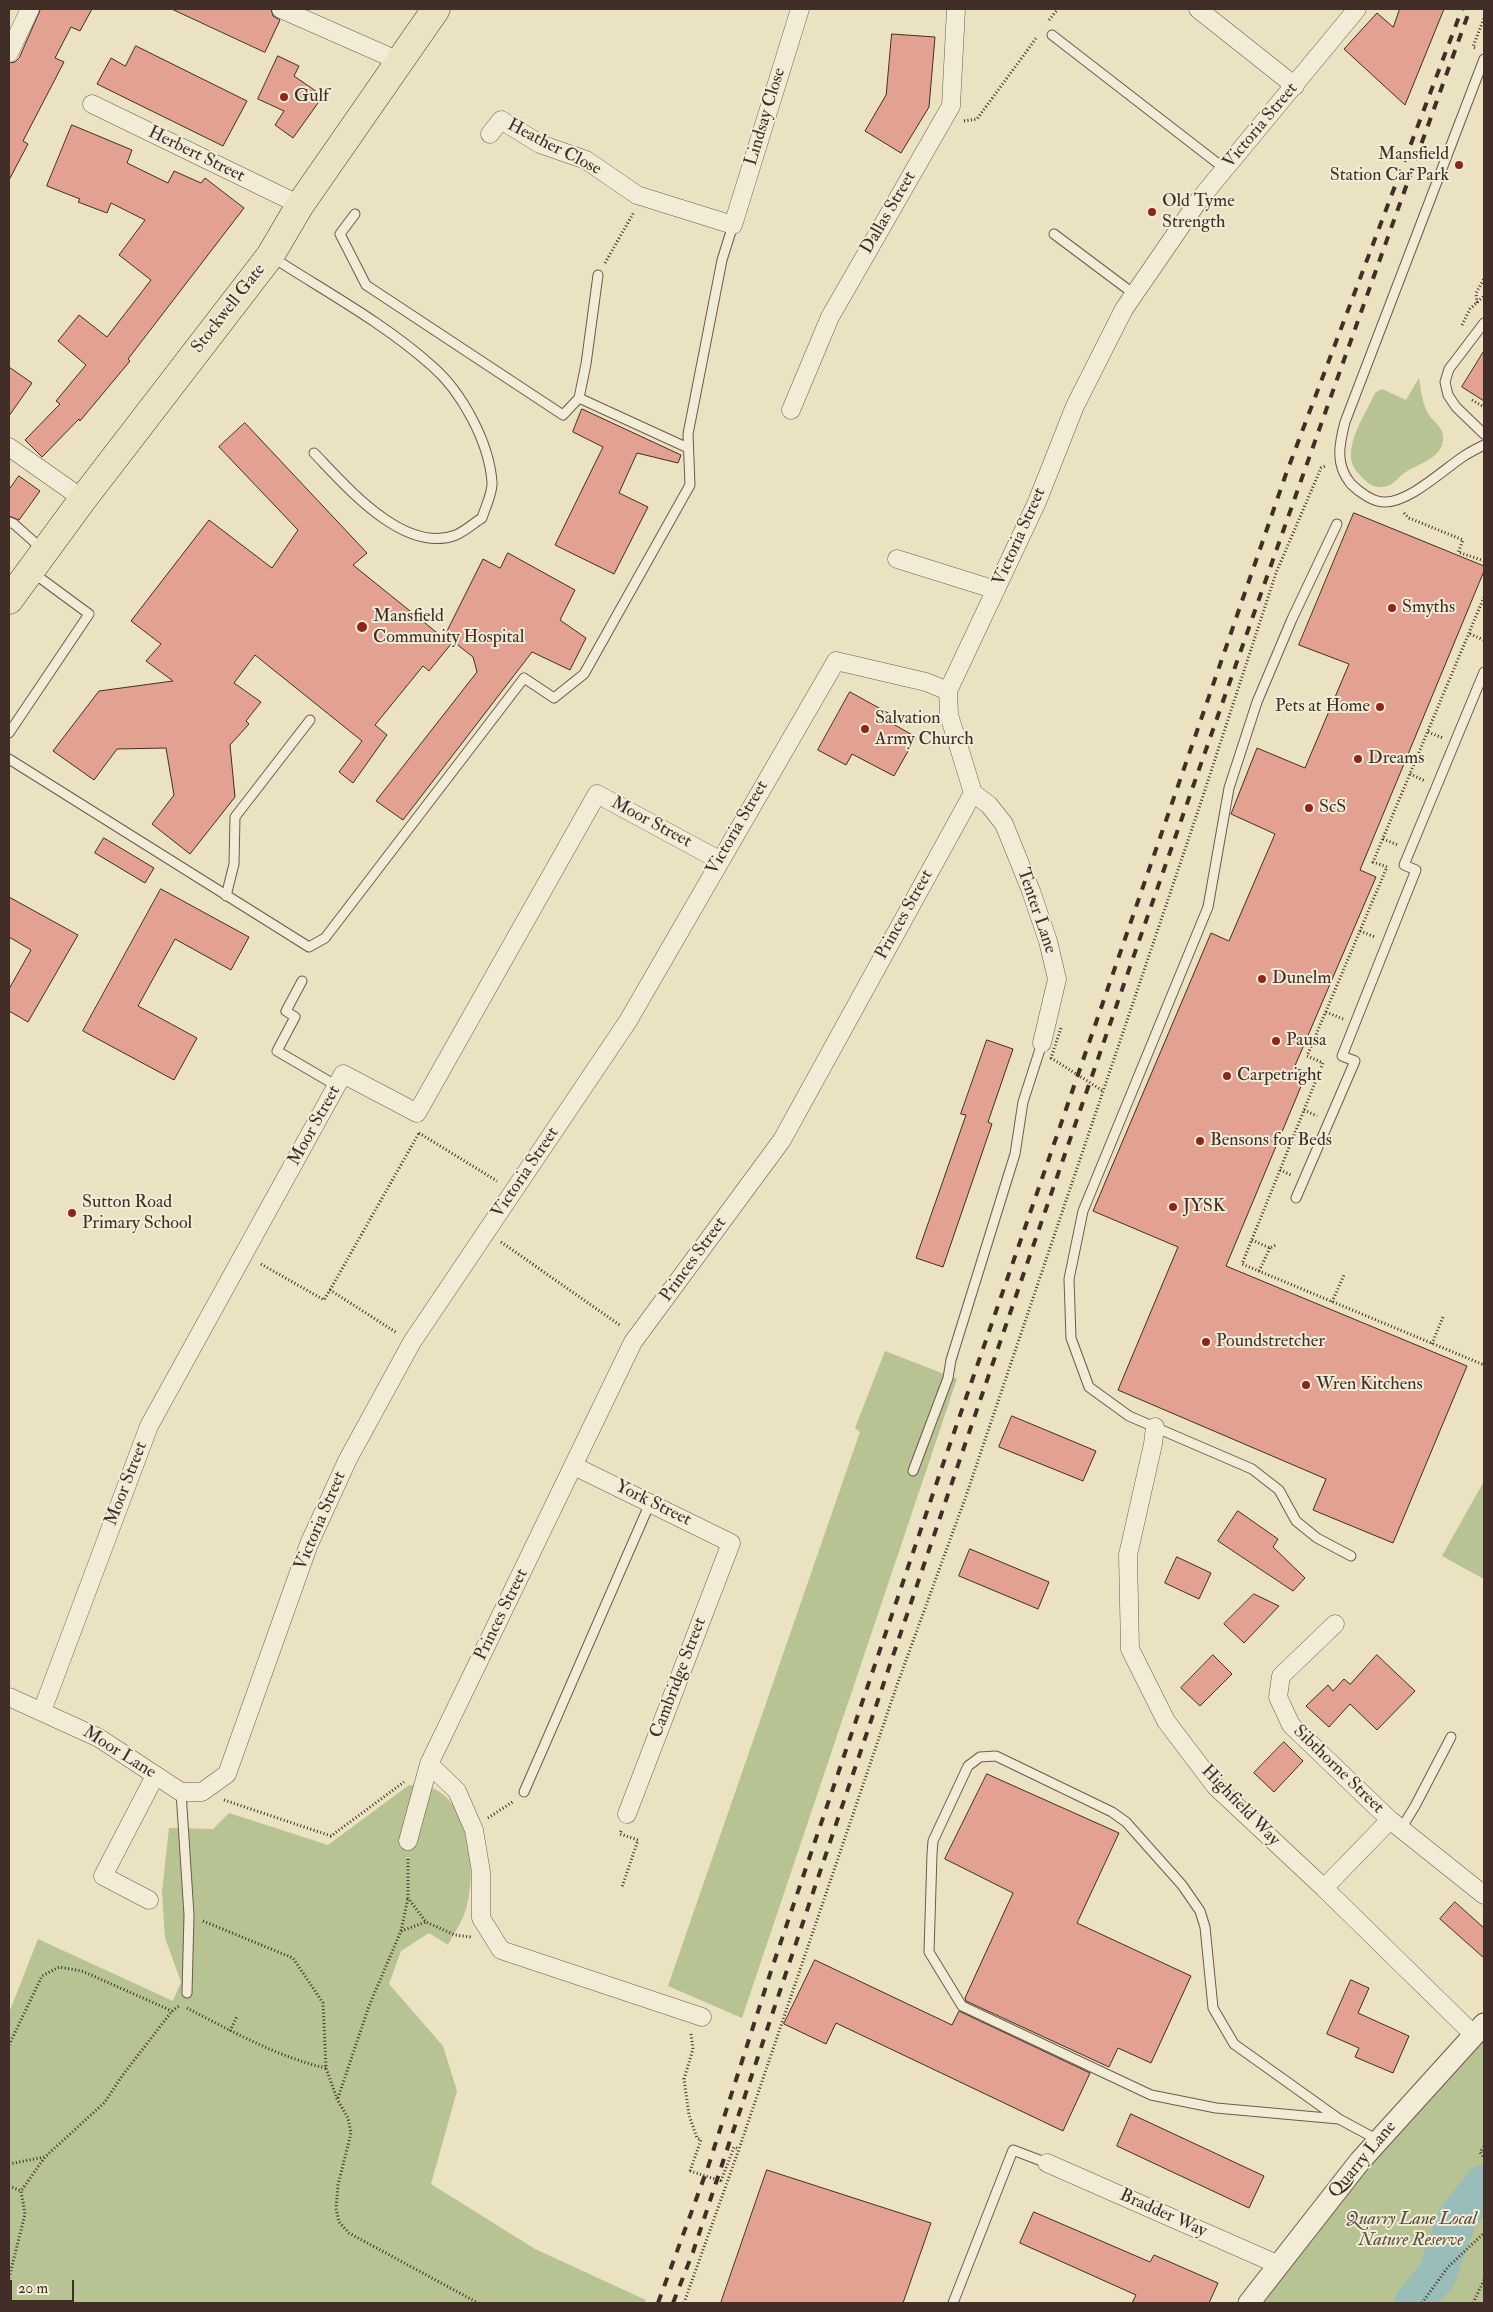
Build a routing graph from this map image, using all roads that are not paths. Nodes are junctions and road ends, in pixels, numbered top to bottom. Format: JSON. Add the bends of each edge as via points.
{"nodes":[{"id":1,"x":30,"y":9,"type":"edge"},
{"id":2,"x":280,"y":9,"type":"edge"},
{"id":3,"x":436,"y":9,"type":"edge"},
{"id":4,"x":800,"y":9,"type":"edge"},
{"id":5,"x":956,"y":9,"type":"edge"},
{"id":6,"x":1198,"y":9,"type":"edge"},
{"id":7,"x":1357,"y":9,"type":"edge"},
{"id":8,"x":1052,"y":36,"type":"dead end"},
{"id":9,"x":9,"y":53,"type":"edge"},
{"id":10,"x":1482,"y":54,"type":"edge"},
{"id":11,"x":399,"y":62,"type":"junction"},
{"id":12,"x":1295,"y":86,"type":"junction"},
{"id":13,"x":92,"y":104,"type":"dead end"},
{"id":14,"x":490,"y":134,"type":"dead end"},
{"id":15,"x":1225,"y":169,"type":"junction"},
{"id":16,"x":300,"y":205,"type":"junction"},
{"id":17,"x":355,"y":214,"type":"dead end"},
{"id":18,"x":733,"y":225,"type":"junction"},
{"id":19,"x":1054,"y":234,"type":"dead end"},
{"id":20,"x":270,"y":256,"type":"junction"},
{"id":21,"x":598,"y":274,"type":"road end"},
{"id":22,"x":1134,"y":294,"type":"junction"},
{"id":23,"x":1484,"y":323,"type":"edge"},
{"id":24,"x":579,"y":398,"type":"junction"},
{"id":25,"x":791,"y":410,"type":"dead end"},
{"id":26,"x":1484,"y":434,"type":"edge"},
{"id":27,"x":1484,"y":445,"type":"edge"},
{"id":28,"x":9,"y":447,"type":"edge"},
{"id":29,"x":688,"y":448,"type":"junction"},
{"id":30,"x":314,"y":454,"type":"dead end"},
{"id":31,"x":83,"y":499,"type":"junction"},
{"id":32,"x":9,"y":522,"type":"edge"},
{"id":33,"x":1336,"y":524,"type":"dead end"},
{"id":34,"x":897,"y":559,"type":"dead end"},
{"id":35,"x":37,"y":561,"type":"junction"},
{"id":36,"x":996,"y":590,"type":"junction"},
{"id":37,"x":9,"y":600,"type":"edge"},
{"id":38,"x":1484,"y":672,"type":"edge"},
{"id":39,"x":948,"y":690,"type":"junction"},
{"id":40,"x":310,"y":720,"type":"dead end"},
{"id":41,"x":9,"y":733,"type":"edge"},
{"id":42,"x":9,"y":759,"type":"edge"},
{"id":43,"x":973,"y":793,"type":"junction"},
{"id":44,"x":719,"y":860,"type":"junction"},
{"id":45,"x":226,"y":896,"type":"junction"},
{"id":46,"x":302,"y":981,"type":"dead end"},
{"id":47,"x":1042,"y":1043,"type":"joint"},
{"id":48,"x":337,"y":1086,"type":"junction"},
{"id":49,"x":1296,"y":1198,"type":"dead end"},
{"id":50,"x":1155,"y":1428,"type":"junction"},
{"id":51,"x":574,"y":1466,"type":"junction"},
{"id":52,"x":913,"y":1471,"type":"dead end"},
{"id":53,"x":650,"y":1503,"type":"junction"},
{"id":54,"x":731,"y":1543,"type":"joint"},
{"id":55,"x":1351,"y":1556,"type":"dead end"},
{"id":56,"x":1335,"y":1624,"type":"dead end"},
{"id":57,"x":9,"y":1697,"type":"edge"},
{"id":58,"x":42,"y":1711,"type":"junction"},
{"id":59,"x":1451,"y":1737,"type":"dead end"},
{"id":60,"x":429,"y":1764,"type":"junction"},
{"id":61,"x":155,"y":1776,"type":"junction"},
{"id":62,"x":181,"y":1792,"type":"junction"},
{"id":63,"x":524,"y":1792,"type":"road end"},
{"id":64,"x":627,"y":1814,"type":"dead end"},
{"id":65,"x":1395,"y":1825,"type":"junction"},
{"id":66,"x":408,"y":1841,"type":"road end"},
{"id":67,"x":1324,"y":1888,"type":"junction"},
{"id":68,"x":1484,"y":1895,"type":"edge"},
{"id":69,"x":149,"y":1900,"type":"dead end"},
{"id":70,"x":187,"y":1993,"type":"dead end"},
{"id":71,"x":698,"y":2016,"type":"road end"},
{"id":72,"x":1479,"y":2029,"type":"edge"},
{"id":73,"x":1339,"y":2119,"type":"junction"},
{"id":74,"x":1378,"y":2140,"type":"junction"},
{"id":75,"x":1047,"y":2163,"type":"joint"},
{"id":76,"x":1279,"y":2265,"type":"junction"},
{"id":77,"x":953,"y":2303,"type":"edge"},
{"id":78,"x":1249,"y":2303,"type":"edge"}],
"edges":[{"from":1,"to":9,"type":"street"},
{"from":2,"to":11,"type":"street"},
{"from":3,"to":11,"type":"highway","name":"Stockwell Gate"},
{"from":4,"to":18,"type":"street","name":"Lindsay Close"},
{"from":5,"to":25,"type":"street","name":"Dallas Street","via":[[951,106],[830,317]]},
{"from":6,"to":12,"type":"street"},
{"from":7,"to":12,"type":"street","name":"Victoria Street"},
{"from":8,"to":15,"type":"lane"},
{"from":10,"to":27,"type":"lane","via":[[1345,422],[1339,442],[1340,466],[1355,488],[1385,502],[1425,485]]},
{"from":11,"to":16,"type":"highway","name":"Stockwell Gate"},
{"from":12,"to":15,"type":"street","name":"Victoria Street"},
{"from":13,"to":16,"type":"street","name":"Herbert Street"},
{"from":14,"to":18,"type":"street","name":"Heather Close","via":[[501,120],[540,144],[586,160],[637,195]]},
{"from":15,"to":22,"type":"street","name":"Victoria Street","via":[[1199,200]]},
{"from":16,"to":20,"type":"highway","name":"Stockwell Gate"},
{"from":17,"to":24,"type":"lane","via":[[340,234],[366,285],[563,415]]},
{"from":18,"to":29,"type":"lane","via":[[722,260]]},
{"from":19,"to":22,"type":"lane"},
{"from":20,"to":30,"type":"lane","via":[[394,336],[434,367],[464,404],[481,437],[492,483],[482,518],[456,535],[429,538],[399,529],[354,495]]},
{"from":20,"to":31,"type":"highway","name":"Stockwell Gate"},
{"from":21,"to":24,"type":"lane"},
{"from":22,"to":36,"type":"street","name":"Victoria Street","via":[[1075,406],[1037,502]]},
{"from":23,"to":26,"type":"lane","via":[[1449,369],[1445,382],[1456,408]]},
{"from":24,"to":29,"type":"lane"},
{"from":28,"to":31,"type":"street"},
{"from":29,"to":45,"type":"lane","via":[[690,485],[584,674],[554,698],[524,678],[325,938],[309,947]]},
{"from":31,"to":35,"type":"highway","name":"Stockwell Gate"},
{"from":32,"to":35,"type":"lane","via":[[14,524]]},
{"from":33,"to":50,"type":"lane","via":[[1258,702],[1229,788],[1208,907],[1082,1211],[1069,1279],[1071,1338],[1089,1387],[1129,1416]]},
{"from":34,"to":36,"type":"street"},
{"from":35,"to":37,"type":"highway","name":"Stockwell Gate"},
{"from":35,"to":41,"type":"lane","via":[[90,614]]},
{"from":36,"to":39,"type":"street","name":"Victoria Street"},
{"from":38,"to":49,"type":"lane","via":[[1404,865],[1416,870],[1342,1056],[1355,1061]]},
{"from":39,"to":43,"type":"street","via":[[949,715]]},
{"from":39,"to":44,"type":"street","name":"Victoria Street","via":[[836,661]]},
{"from":40,"to":45,"type":"lane","via":[[235,818],[234,864]]},
{"from":42,"to":45,"type":"lane"},
{"from":43,"to":47,"type":"street","name":"Tenter Lane","via":[[989,805],[1004,824],[1048,941],[1057,979]]},
{"from":43,"to":51,"type":"street","name":"Princes Street","via":[[782,1140],[637,1337]]},
{"from":44,"to":48,"type":"street","name":"Moor Street","via":[[597,794],[417,1113],[343,1074]]},
{"from":44,"to":62,"type":"street","name":"Victoria Street","via":[[628,1021],[412,1342],[348,1459],[309,1544],[227,1774],[202,1792]]},
{"from":46,"to":48,"type":"lane","via":[[286,1011],[295,1017],[277,1051]]},
{"from":47,"to":52,"type":"lane","via":[[1023,1102],[1015,1154],[948,1378]]},
{"from":48,"to":58,"type":"street","name":"Moor Street","via":[[149,1426]]},
{"from":50,"to":55,"type":"lane","via":[[1252,1468],[1279,1490],[1296,1521],[1317,1538]]},
{"from":50,"to":67,"type":"street","name":"Highfield Way","via":[[1128,1555],[1130,1649],[1166,1721],[1216,1787]]},
{"from":51,"to":53,"type":"street","name":"York Street"},
{"from":51,"to":60,"type":"street","name":"Princes Street"},
{"from":53,"to":54,"type":"street","name":"York Street"},
{"from":53,"to":63,"type":"lane"},
{"from":54,"to":64,"type":"street","name":"Cambridge Street"},
{"from":56,"to":65,"type":"street","name":"Sibthorne Street","via":[[1281,1676],[1278,1697],[1291,1725]]},
{"from":57,"to":58,"type":"street","name":"Moor Lane"},
{"from":58,"to":61,"type":"street","name":"Moor Lane","via":[[99,1738]]},
{"from":59,"to":65,"type":"lane","via":[[1415,1806]]},
{"from":60,"to":66,"type":"street","name":"Princes Street"},
{"from":60,"to":71,"type":"street","via":[[457,1791],[472,1827],[481,1872],[481,1918],[501,1950]]},
{"from":61,"to":62,"type":"street","name":"Moor Lane"},
{"from":61,"to":69,"type":"street","via":[[103,1876]]},
{"from":62,"to":70,"type":"lane","via":[[189,1915]]},
{"from":65,"to":67,"type":"street"},
{"from":65,"to":68,"type":"street","name":"Sibthorne Street"},
{"from":67,"to":72,"type":"street","name":"Highfield Way"},
{"from":72,"to":74,"type":"street","name":"Quarry Lane"},
{"from":73,"to":73,"type":"lane","via":[[1234,2044],[1212,2008],[1205,1927],[1200,1911],[1182,1885],[1126,1822],[1112,1812],[996,1756],[980,1757],[968,1766],[933,1841],[929,1952],[962,2006],[1151,2095],[1216,2108]]},
{"from":73,"to":74,"type":"lane"},
{"from":74,"to":76,"type":"street","name":"Quarry Lane"},
{"from":75,"to":76,"type":"street","name":"Bradder Way"},
{"from":75,"to":77,"type":"lane","via":[[1013,2150]]},
{"from":76,"to":78,"type":"street","name":"Quarry Lane"}]}
